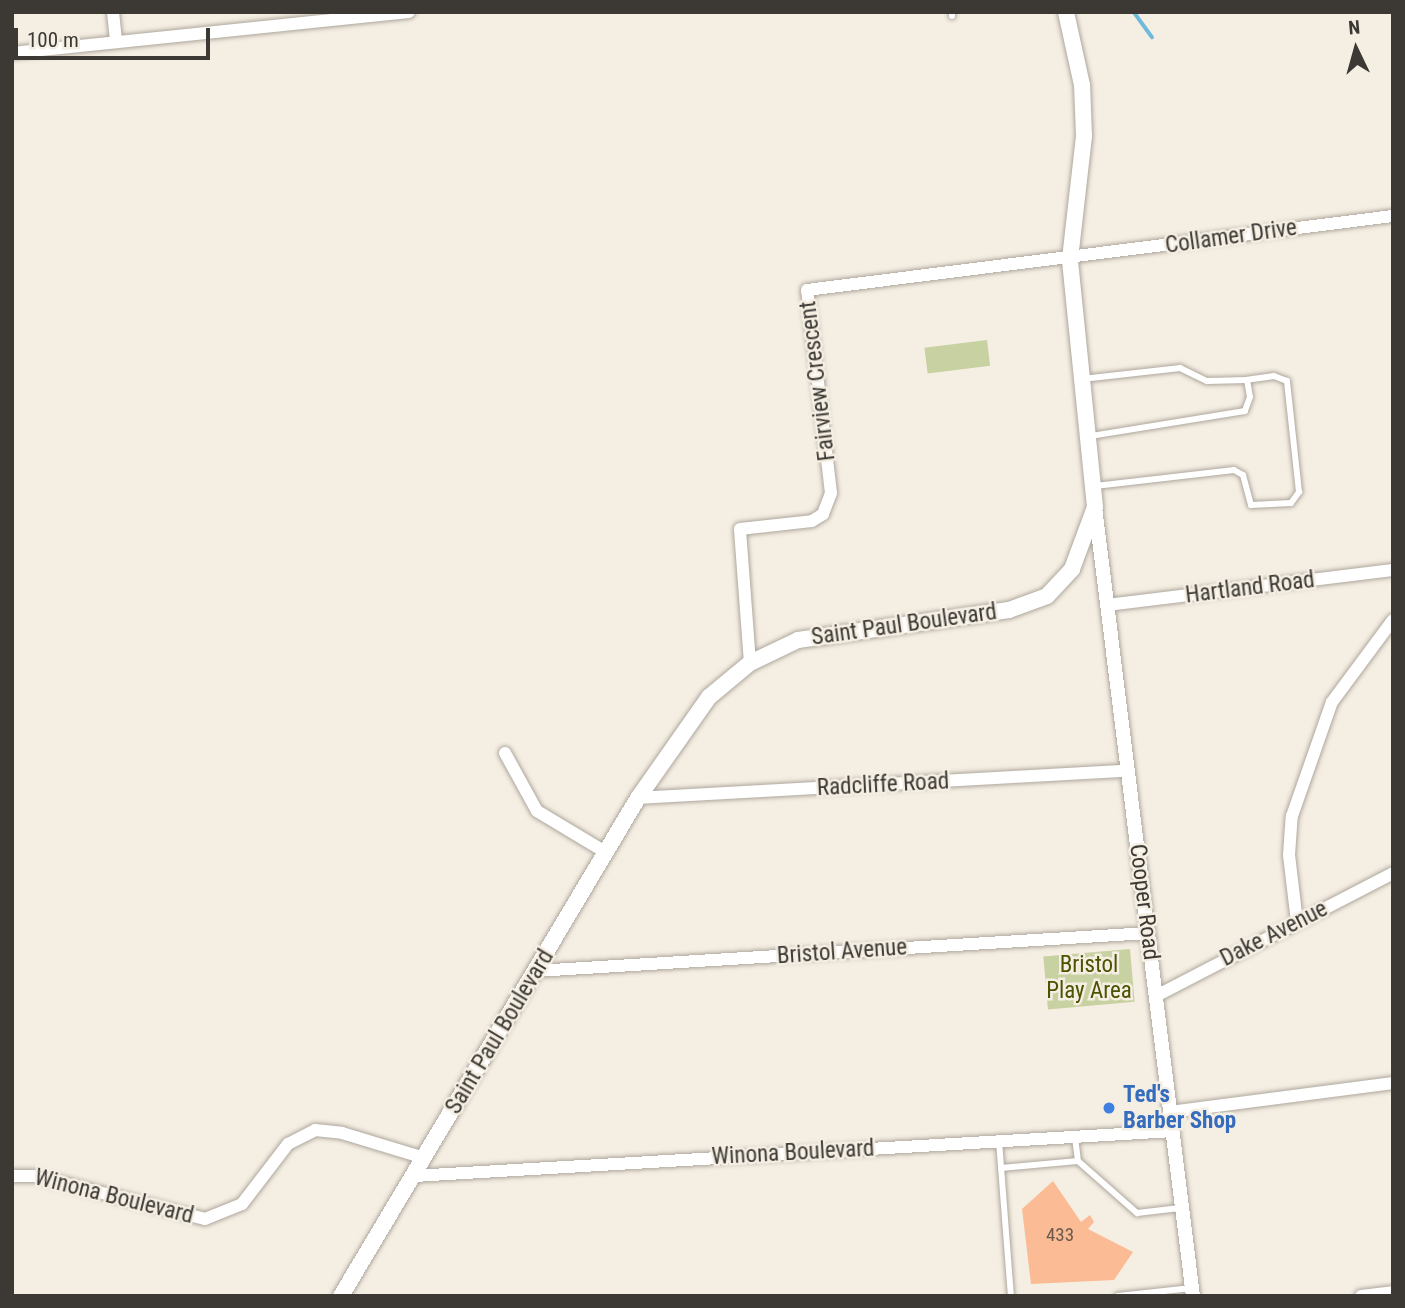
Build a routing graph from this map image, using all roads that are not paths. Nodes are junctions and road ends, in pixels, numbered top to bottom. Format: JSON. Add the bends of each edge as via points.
{"nodes":[{"id":1,"x":113,"y":12,"type":"edge"},
{"id":2,"x":409,"y":12,"type":"edge"},
{"id":3,"x":1066,"y":12,"type":"edge"},
{"id":4,"x":116,"y":42,"type":"junction"},
{"id":5,"x":12,"y":52,"type":"edge"},
{"id":6,"x":1393,"y":216,"type":"edge"},
{"id":7,"x":1070,"y":259,"type":"junction"},
{"id":8,"x":1082,"y":379,"type":"junction"},
{"id":9,"x":1247,"y":380,"type":"junction"},
{"id":10,"x":1088,"y":437,"type":"junction"},
{"id":11,"x":1093,"y":487,"type":"junction"},
{"id":12,"x":1095,"y":507,"type":"junction"},
{"id":13,"x":1393,"y":570,"type":"edge"},
{"id":14,"x":1107,"y":605,"type":"junction"},
{"id":15,"x":1393,"y":620,"type":"edge"},
{"id":16,"x":750,"y":663,"type":"junction"},
{"id":17,"x":505,"y":752,"type":"dead end"},
{"id":18,"x":1128,"y":771,"type":"junction"},
{"id":19,"x":638,"y":798,"type":"junction"},
{"id":20,"x":607,"y":853,"type":"junction"},
{"id":21,"x":1393,"y":873,"type":"edge"},
{"id":22,"x":1297,"y":922,"type":"junction"},
{"id":23,"x":1148,"y":933,"type":"junction"},
{"id":24,"x":536,"y":971,"type":"junction"},
{"id":25,"x":1156,"y":996,"type":"junction"},
{"id":26,"x":1393,"y":1083,"type":"edge"},
{"id":27,"x":1170,"y":1112,"type":"junction"},
{"id":28,"x":1172,"y":1131,"type":"junction"},
{"id":29,"x":1075,"y":1137,"type":"junction"},
{"id":30,"x":999,"y":1141,"type":"junction"},
{"id":31,"x":425,"y":1158,"type":"junction"},
{"id":32,"x":1078,"y":1161,"type":"junction"},
{"id":33,"x":1001,"y":1168,"type":"junction"},
{"id":34,"x":12,"y":1175,"type":"edge"},
{"id":35,"x":414,"y":1176,"type":"junction"},
{"id":36,"x":1182,"y":1207,"type":"junction"},
{"id":37,"x":1193,"y":1292,"type":"edge"},
{"id":38,"x":1393,"y":1292,"type":"edge"},
{"id":39,"x":341,"y":1296,"type":"edge"},
{"id":40,"x":1011,"y":1296,"type":"edge"},
{"id":41,"x":1118,"y":1296,"type":"edge"},
{"id":42,"x":1361,"y":1296,"type":"edge"}],
"edges":[{"from":1,"to":4,"type":"street"},
{"from":2,"to":4,"type":"street"},
{"from":3,"to":7,"type":"main road","name":"Saint Paul Boulevard","via":[[1082,85],[1084,136]]},
{"from":4,"to":5,"type":"street"},
{"from":6,"to":7,"type":"street","name":"Collamer Drive"},
{"from":7,"to":8,"type":"main road","name":"Saint Paul Boulevard"},
{"from":7,"to":16,"type":"street","name":"Fairview Crescent","via":[[807,290],[831,493],[823,514],[812,522],[740,529]]},
{"from":8,"to":9,"type":"lane","via":[[1180,368],[1206,381]]},
{"from":8,"to":10,"type":"main road","name":"Saint Paul Boulevard"},
{"from":9,"to":10,"type":"lane","via":[[1250,405],[1245,411]]},
{"from":9,"to":11,"type":"lane","via":[[1274,376],[1287,381],[1299,497],[1291,503],[1251,505],[1243,475],[1234,470]]},
{"from":10,"to":11,"type":"main road","name":"Saint Paul Boulevard"},
{"from":11,"to":12,"type":"main road","name":"Saint Paul Boulevard"},
{"from":12,"to":14,"type":"street","name":"Cooper Road"},
{"from":12,"to":16,"type":"main road","name":"Saint Paul Boulevard","via":[[1072,569],[1047,596],[1029,604],[823,634]]},
{"from":13,"to":14,"type":"street","name":"Hartland Road"},
{"from":14,"to":18,"type":"street","name":"Cooper Road"},
{"from":15,"to":22,"type":"street","via":[[1332,702],[1292,816],[1289,855]]},
{"from":16,"to":19,"type":"main road","name":"Saint Paul Boulevard","via":[[709,697]]},
{"from":17,"to":20,"type":"street","via":[[537,811]]},
{"from":18,"to":19,"type":"street","name":"Radcliffe Road"},
{"from":18,"to":23,"type":"street","name":"Cooper Road"},
{"from":19,"to":20,"type":"main road","name":"Saint Paul Boulevard"},
{"from":20,"to":24,"type":"main road","name":"Saint Paul Boulevard"},
{"from":21,"to":22,"type":"street","name":"Dake Avenue"},
{"from":22,"to":25,"type":"street","name":"Dake Avenue"},
{"from":23,"to":24,"type":"street","name":"Bristol Avenue"},
{"from":23,"to":25,"type":"street","name":"Cooper Road"},
{"from":24,"to":31,"type":"main road","name":"Saint Paul Boulevard"},
{"from":25,"to":27,"type":"street","name":"Cooper Road"},
{"from":26,"to":27,"type":"street"},
{"from":27,"to":28,"type":"street","name":"Cooper Road"},
{"from":28,"to":29,"type":"street","name":"Winona Boulevard"},
{"from":28,"to":36,"type":"street","name":"Cooper Road"},
{"from":29,"to":30,"type":"street","name":"Winona Boulevard"},
{"from":29,"to":32,"type":"lane"},
{"from":30,"to":33,"type":"lane"},
{"from":30,"to":35,"type":"street","name":"Winona Boulevard"},
{"from":31,"to":34,"type":"street","name":"Winona Boulevard","via":[[342,1132],[315,1130],[288,1144],[242,1204],[205,1219],[35,1176]]},
{"from":31,"to":35,"type":"main road","name":"Saint Paul Boulevard"},
{"from":32,"to":33,"type":"lane"},
{"from":32,"to":36,"type":"lane","via":[[1137,1213]]},
{"from":33,"to":40,"type":"lane"},
{"from":35,"to":39,"type":"main road","name":"Saint Paul Boulevard"},
{"from":36,"to":37,"type":"street","name":"Cooper Road"},
{"from":37,"to":41,"type":"lane"},
{"from":38,"to":42,"type":"street"}]}
